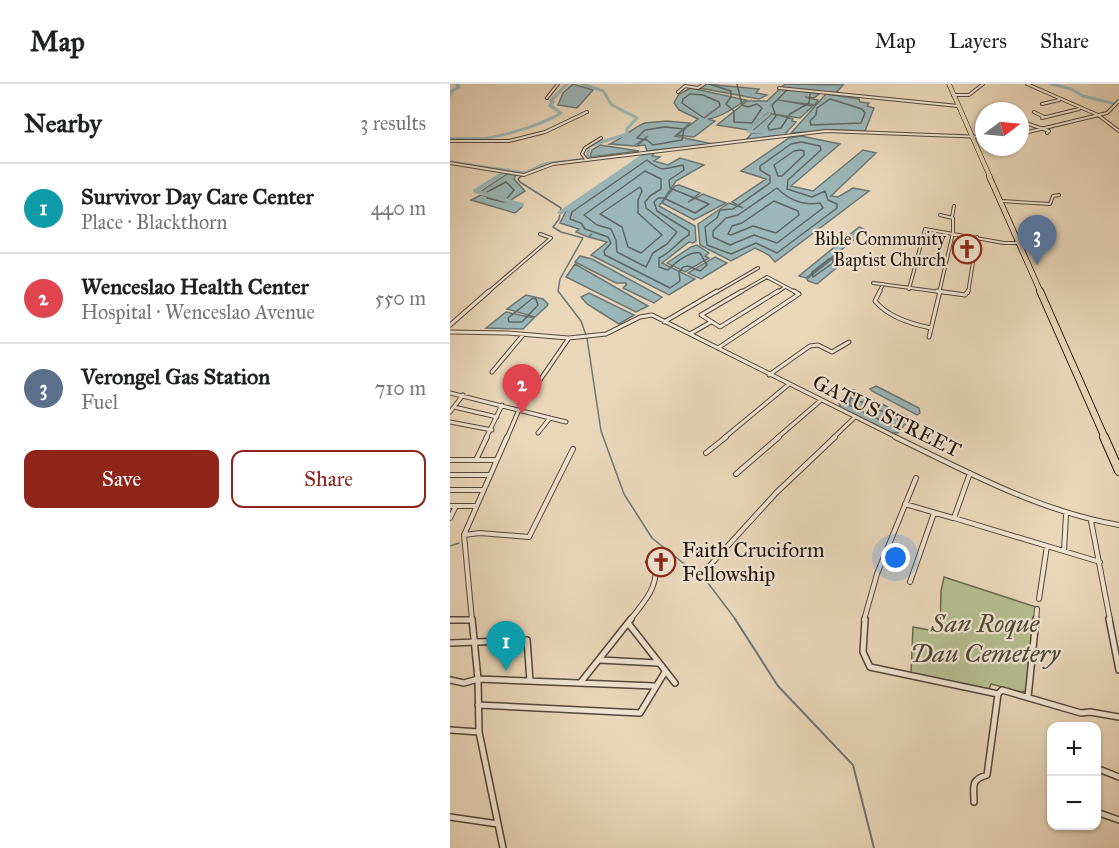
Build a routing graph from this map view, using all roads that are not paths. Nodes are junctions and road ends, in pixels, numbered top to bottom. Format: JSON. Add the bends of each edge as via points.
{"nodes":[{"id":1,"x":558,"y":84,"type":"edge"},
{"id":2,"x":704,"y":84,"type":"edge"},
{"id":3,"x":949,"y":84,"type":"edge"},
{"id":4,"x":983,"y":84,"type":"edge"},
{"id":5,"x":1027,"y":84,"type":"edge"},
{"id":6,"x":779,"y":88,"type":"dead end"},
{"id":7,"x":678,"y":92,"type":"dead end"},
{"id":8,"x":953,"y":95,"type":"junction"},
{"id":9,"x":547,"y":98,"type":"dead end"},
{"id":10,"x":1060,"y":100,"type":"junction"},
{"id":11,"x":1119,"y":101,"type":"edge"},
{"id":12,"x":1042,"y":104,"type":"dead end"},
{"id":13,"x":958,"y":106,"type":"junction"},
{"id":14,"x":1080,"y":108,"type":"junction"},
{"id":15,"x":587,"y":112,"type":"dead end"},
{"id":16,"x":1034,"y":112,"type":"dead end"},
{"id":17,"x":1097,"y":115,"type":"junction"},
{"id":18,"x":1119,"y":123,"type":"edge"},
{"id":19,"x":1111,"y":124,"type":"junction"},
{"id":20,"x":1029,"y":125,"type":"edge"},
{"id":21,"x":1042,"y":129,"type":"junction"},
{"id":22,"x":1119,"y":130,"type":"edge"},
{"id":23,"x":1029,"y":132,"type":"edge"},
{"id":24,"x":1047,"y":133,"type":"dead end"},
{"id":25,"x":972,"y":137,"type":"junction"},
{"id":26,"x":601,"y":138,"type":"dead end"},
{"id":27,"x":450,"y":141,"type":"edge"},
{"id":28,"x":586,"y":159,"type":"junction"},
{"id":29,"x":450,"y":163,"type":"edge"},
{"id":30,"x":1059,"y":195,"type":"dead end"},
{"id":31,"x":1001,"y":201,"type":"junction"},
{"id":32,"x":954,"y":206,"type":"dead end"},
{"id":33,"x":940,"y":215,"type":"dead end"},
{"id":34,"x":952,"y":217,"type":"junction"},
{"id":35,"x":953,"y":233,"type":"junction"},
{"id":36,"x":540,"y":234,"type":"dead end"},
{"id":37,"x":976,"y":237,"type":"junction"},
{"id":38,"x":1019,"y":243,"type":"junction"},
{"id":39,"x":758,"y":268,"type":"dead end"},
{"id":40,"x":873,"y":283,"type":"dead end"},
{"id":41,"x":883,"y":284,"type":"junction"},
{"id":42,"x":785,"y":287,"type":"junction"},
{"id":43,"x":909,"y":289,"type":"junction"},
{"id":44,"x":939,"y":293,"type":"junction"},
{"id":45,"x":648,"y":315,"type":"joint"},
{"id":46,"x":711,"y":321,"type":"junction"},
{"id":47,"x":664,"y":322,"type":"junction"},
{"id":48,"x":450,"y":326,"type":"edge"},
{"id":49,"x":931,"y":328,"type":"junction"},
{"id":50,"x":450,"y":332,"type":"edge"},
{"id":51,"x":524,"y":334,"type":"junction"},
{"id":52,"x":589,"y":334,"type":"joint"},
{"id":53,"x":690,"y":334,"type":"junction"},
{"id":54,"x":929,"y":337,"type":"dead end"},
{"id":55,"x":569,"y":338,"type":"junction"},
{"id":56,"x":849,"y":342,"type":"dead end"},
{"id":57,"x":718,"y":349,"type":"junction"},
{"id":58,"x":492,"y":372,"type":"dead end"},
{"id":59,"x":769,"y":375,"type":"junction"},
{"id":60,"x":789,"y":385,"type":"junction"},
{"id":61,"x":450,"y":393,"type":"edge"},
{"id":62,"x":463,"y":395,"type":"junction"},
{"id":63,"x":820,"y":401,"type":"junction"},
{"id":64,"x":502,"y":405,"type":"junction"},
{"id":65,"x":454,"y":407,"type":"junction"},
{"id":66,"x":520,"y":409,"type":"junction"},
{"id":67,"x":450,"y":412,"type":"edge"},
{"id":68,"x":497,"y":417,"type":"junction"},
{"id":69,"x":550,"y":418,"type":"junction"},
{"id":70,"x":854,"y":418,"type":"junction"},
{"id":71,"x":450,"y":422,"type":"edge"},
{"id":72,"x":566,"y":422,"type":"dead end"},
{"id":73,"x":492,"y":430,"type":"junction"},
{"id":74,"x":538,"y":433,"type":"dead end"},
{"id":75,"x":573,"y":449,"type":"dead end"},
{"id":76,"x":706,"y":453,"type":"dead end"},
{"id":77,"x":450,"y":460,"type":"edge"},
{"id":78,"x":476,"y":460,"type":"junction"},
{"id":79,"x":496,"y":460,"type":"junction"},
{"id":80,"x":1119,"y":471,"type":"edge"},
{"id":81,"x":969,"y":473,"type":"junction"},
{"id":82,"x":736,"y":474,"type":"dead end"},
{"id":83,"x":450,"y":475,"type":"edge"},
{"id":84,"x":490,"y":475,"type":"junction"},
{"id":85,"x":916,"y":478,"type":"dead end"},
{"id":86,"x":450,"y":490,"type":"edge"},
{"id":87,"x":482,"y":490,"type":"junction"},
{"id":88,"x":905,"y":504,"type":"junction"},
{"id":89,"x":450,"y":506,"type":"edge"},
{"id":90,"x":456,"y":506,"type":"junction"},
{"id":91,"x":476,"y":506,"type":"junction"},
{"id":92,"x":934,"y":513,"type":"junction"},
{"id":93,"x":1066,"y":515,"type":"junction"},
{"id":94,"x":450,"y":518,"type":"edge"},
{"id":95,"x":954,"y":518,"type":"junction"},
{"id":96,"x":1091,"y":521,"type":"junction"},
{"id":97,"x":1119,"y":525,"type":"edge"},
{"id":98,"x":464,"y":535,"type":"junction"},
{"id":99,"x":1047,"y":546,"type":"junction"},
{"id":100,"x":1064,"y":551,"type":"junction"},
{"id":101,"x":648,"y":562,"type":"dead end"},
{"id":102,"x":1100,"y":562,"type":"junction"},
{"id":103,"x":704,"y":572,"type":"dead end"},
{"id":104,"x":910,"y":582,"type":"dead end"},
{"id":105,"x":1039,"y":599,"type":"dead end"},
{"id":106,"x":1037,"y":609,"type":"dead end"},
{"id":107,"x":450,"y":620,"type":"edge"},
{"id":108,"x":471,"y":620,"type":"junction"},
{"id":109,"x":628,"y":623,"type":"junction"},
{"id":110,"x":473,"y":642,"type":"junction"},
{"id":111,"x":450,"y":644,"type":"edge"},
{"id":112,"x":599,"y":660,"type":"junction"},
{"id":113,"x":658,"y":663,"type":"junction"},
{"id":114,"x":1119,"y":670,"type":"edge"},
{"id":115,"x":665,"y":672,"type":"junction"},
{"id":116,"x":477,"y":679,"type":"junction"},
{"id":117,"x":450,"y":680,"type":"edge"},
{"id":118,"x":530,"y":681,"type":"junction"},
{"id":119,"x":580,"y":683,"type":"junction"},
{"id":120,"x":675,"y":683,"type":"dead end"},
{"id":121,"x":656,"y":686,"type":"junction"},
{"id":122,"x":1000,"y":692,"type":"junction"},
{"id":123,"x":1028,"y":697,"type":"junction"},
{"id":124,"x":478,"y":705,"type":"junction"},
{"id":125,"x":1119,"y":717,"type":"edge"},
{"id":126,"x":450,"y":730,"type":"edge"},
{"id":127,"x":478,"y":732,"type":"junction"},
{"id":128,"x":1101,"y":770,"type":"edge"},
{"id":129,"x":1119,"y":777,"type":"edge"},
{"id":130,"x":974,"y":802,"type":"dead end"},
{"id":131,"x":1101,"y":814,"type":"edge"},
{"id":132,"x":450,"y":817,"type":"edge"},
{"id":133,"x":1119,"y":820,"type":"edge"},
{"id":134,"x":498,"y":824,"type":"junction"},
{"id":135,"x":503,"y":848,"type":"edge"}],
"edges":[{"from":1,"to":9,"type":"street"},
{"from":2,"to":7,"type":"street","via":[[698,88],[685,86]]},
{"from":3,"to":8,"type":"main road"},
{"from":4,"to":8,"type":"street","via":[[969,95]]},
{"from":5,"to":10,"type":"street"},
{"from":6,"to":13,"type":"street"},
{"from":8,"to":13,"type":"main road"},
{"from":10,"to":12,"type":"street"},
{"from":10,"to":14,"type":"street"},
{"from":11,"to":17,"type":"street","via":[[1107,113]]},
{"from":13,"to":25,"type":"main road"},
{"from":14,"to":16,"type":"street","via":[[1043,118]]},
{"from":14,"to":17,"type":"street"},
{"from":15,"to":27,"type":"street","via":[[550,130],[509,141]]},
{"from":17,"to":19,"type":"street"},
{"from":17,"to":21,"type":"street"},
{"from":18,"to":19,"type":"street"},
{"from":19,"to":22,"type":"street"},
{"from":20,"to":21,"type":"street"},
{"from":21,"to":23,"type":"street"},
{"from":21,"to":24,"type":"street"},
{"from":25,"to":28,"type":"street","via":[[826,132]]},
{"from":25,"to":31,"type":"main road"},
{"from":26,"to":28,"type":"street","via":[[585,148],[582,154]]},
{"from":28,"to":29,"type":"street","via":[[545,165],[524,175]]},
{"from":30,"to":31,"type":"street","via":[[1053,196],[1050,204]]},
{"from":31,"to":38,"type":"main road"},
{"from":32,"to":34,"type":"street"},
{"from":33,"to":34,"type":"street"},
{"from":34,"to":35,"type":"street"},
{"from":35,"to":37,"type":"street"},
{"from":35,"to":43,"type":"street","via":[[925,229]]},
{"from":35,"to":44,"type":"street"},
{"from":36,"to":48,"type":"street","via":[[551,238]]},
{"from":37,"to":38,"type":"street"},
{"from":37,"to":44,"type":"street","via":[[968,293]]},
{"from":38,"to":80,"type":"main road"},
{"from":39,"to":47,"type":"street"},
{"from":40,"to":41,"type":"street"},
{"from":41,"to":43,"type":"street"},
{"from":41,"to":49,"type":"street","via":[[874,301],[879,307],[918,327]]},
{"from":42,"to":46,"type":"street","via":[[720,327]]},
{"from":42,"to":46,"type":"street","via":[[767,277],[700,315]]},
{"from":42,"to":57,"type":"street","via":[[799,294]]},
{"from":43,"to":44,"type":"street"},
{"from":44,"to":49,"type":"street"},
{"from":45,"to":47,"type":"street","name":"GATUS STREET"},
{"from":45,"to":52,"type":"street","via":[[606,334]]},
{"from":46,"to":53,"type":"street"},
{"from":47,"to":53,"type":"street","name":"GATUS STREET"},
{"from":49,"to":54,"type":"street"},
{"from":50,"to":51,"type":"street"},
{"from":51,"to":55,"type":"street"},
{"from":51,"to":58,"type":"street"},
{"from":52,"to":55,"type":"street"},
{"from":53,"to":57,"type":"street","name":"GATUS STREET"},
{"from":55,"to":66,"type":"street"},
{"from":56,"to":59,"type":"street","via":[[832,352],[818,345],[810,346]]},
{"from":57,"to":59,"type":"street","name":"GATUS STREET"},
{"from":59,"to":60,"type":"street","name":"GATUS STREET"},
{"from":60,"to":63,"type":"street","name":"GATUS STREET"},
{"from":60,"to":76,"type":"street"},
{"from":61,"to":62,"type":"street"},
{"from":62,"to":64,"type":"street"},
{"from":62,"to":65,"type":"street"},
{"from":63,"to":70,"type":"street","name":"GATUS STREET"},
{"from":63,"to":82,"type":"street"},
{"from":64,"to":66,"type":"street"},
{"from":64,"to":68,"type":"street"},
{"from":65,"to":67,"type":"street"},
{"from":65,"to":68,"type":"street"},
{"from":66,"to":69,"type":"street"},
{"from":66,"to":79,"type":"street"},
{"from":68,"to":73,"type":"street"},
{"from":69,"to":72,"type":"street"},
{"from":69,"to":74,"type":"street"},
{"from":70,"to":81,"type":"street","name":"GATUS STREET"},
{"from":70,"to":103,"type":"street"},
{"from":71,"to":73,"type":"street"},
{"from":73,"to":78,"type":"street"},
{"from":75,"to":98,"type":"street","via":[[529,537],[480,532]]},
{"from":77,"to":78,"type":"street"},
{"from":78,"to":79,"type":"street"},
{"from":79,"to":84,"type":"street"},
{"from":81,"to":93,"type":"street","name":"GATUS STREET"},
{"from":81,"to":95,"type":"street"},
{"from":83,"to":84,"type":"street"},
{"from":84,"to":87,"type":"street"},
{"from":85,"to":88,"type":"street"},
{"from":86,"to":87,"type":"street"},
{"from":87,"to":91,"type":"street"},
{"from":88,"to":92,"type":"street"},
{"from":88,"to":122,"type":"street","via":[[864,614],[861,639],[867,664]]},
{"from":89,"to":90,"type":"street"},
{"from":90,"to":91,"type":"street"},
{"from":90,"to":94,"type":"street"},
{"from":91,"to":98,"type":"street"},
{"from":92,"to":95,"type":"street"},
{"from":92,"to":104,"type":"street"},
{"from":93,"to":96,"type":"street","name":"GATUS STREET"},
{"from":93,"to":100,"type":"street"},
{"from":95,"to":99,"type":"street"},
{"from":96,"to":97,"type":"street","name":"GATUS STREET"},
{"from":96,"to":102,"type":"street"},
{"from":98,"to":108,"type":"street"},
{"from":99,"to":100,"type":"street"},
{"from":99,"to":105,"type":"street"},
{"from":100,"to":102,"type":"street"},
{"from":101,"to":109,"type":"street","via":[[656,569],[656,580]]},
{"from":102,"to":114,"type":"street"},
{"from":106,"to":123,"type":"street"},
{"from":107,"to":108,"type":"street"},
{"from":108,"to":110,"type":"street"},
{"from":109,"to":112,"type":"street"},
{"from":109,"to":113,"type":"street"},
{"from":110,"to":111,"type":"street"},
{"from":110,"to":116,"type":"street"},
{"from":110,"to":118,"type":"street","via":[[527,640]]},
{"from":112,"to":113,"type":"street"},
{"from":112,"to":119,"type":"street"},
{"from":113,"to":115,"type":"street"},
{"from":115,"to":120,"type":"street"},
{"from":115,"to":121,"type":"street"},
{"from":116,"to":117,"type":"street","via":[[464,683]]},
{"from":116,"to":118,"type":"street"},
{"from":116,"to":124,"type":"street"},
{"from":118,"to":119,"type":"street"},
{"from":119,"to":121,"type":"street"},
{"from":121,"to":124,"type":"street","via":[[640,713]]},
{"from":122,"to":123,"type":"street"},
{"from":122,"to":130,"type":"street","via":[[987,775],[974,782]]},
{"from":123,"to":125,"type":"street","via":[[1081,713]]},
{"from":124,"to":127,"type":"street"},
{"from":126,"to":127,"type":"street"},
{"from":127,"to":134,"type":"street"},
{"from":128,"to":129,"type":"street"},
{"from":131,"to":133,"type":"street"},
{"from":132,"to":134,"type":"street"},
{"from":134,"to":135,"type":"street"}]}
